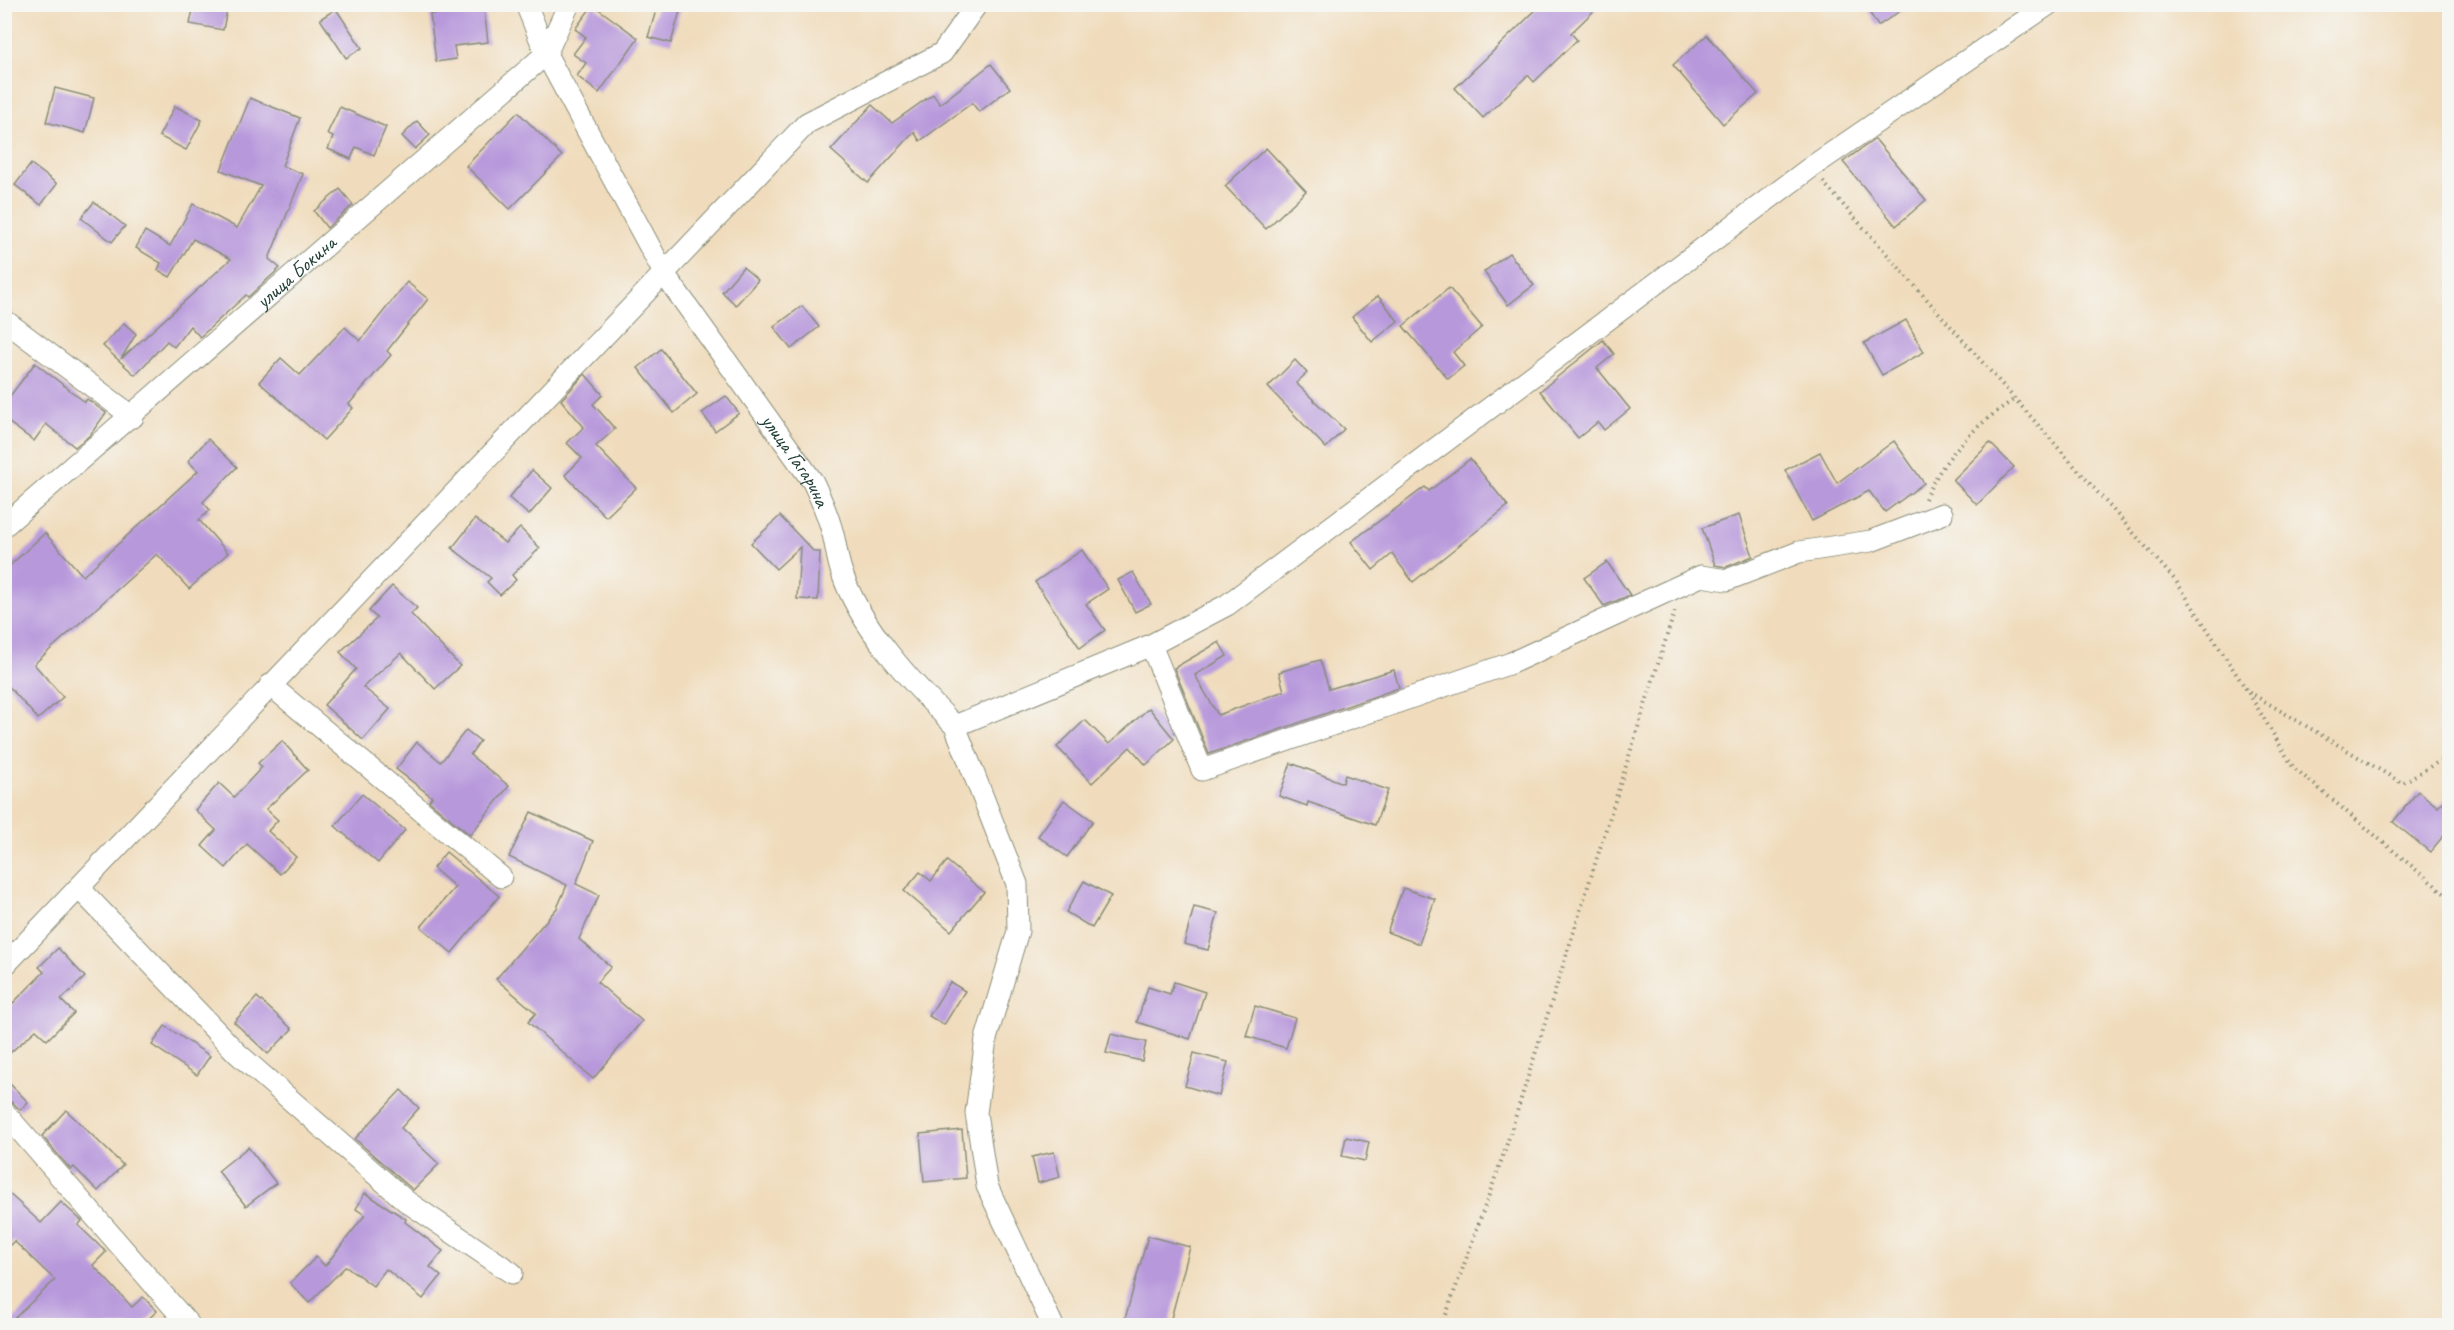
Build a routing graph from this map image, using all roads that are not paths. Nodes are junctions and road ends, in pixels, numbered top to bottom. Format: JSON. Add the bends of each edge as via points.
{"nodes":[{"id":1,"x":526,"y":4,"type":"edge"},
{"id":2,"x":569,"y":4,"type":"edge"},
{"id":3,"x":977,"y":4,"type":"edge"},
{"id":4,"x":2049,"y":4,"type":"edge"},
{"id":5,"x":2023,"y":12,"type":"edge"},
{"id":6,"x":546,"y":54,"type":"junction"},
{"id":7,"x":665,"y":275,"type":"junction"},
{"id":8,"x":4,"y":320,"type":"edge"},
{"id":9,"x":133,"y":417,"type":"junction"},
{"id":10,"x":1942,"y":514,"type":"dead end"},
{"id":11,"x":4,"y":526,"type":"edge"},
{"id":12,"x":1151,"y":645,"type":"junction"},
{"id":13,"x":270,"y":685,"type":"junction"},
{"id":14,"x":955,"y":726,"type":"junction"},
{"id":15,"x":501,"y":877,"type":"dead end"},
{"id":16,"x":79,"y":888,"type":"junction"},
{"id":17,"x":4,"y":966,"type":"edge"},
{"id":18,"x":4,"y":1112,"type":"edge"},
{"id":19,"x":512,"y":1273,"type":"dead end"},
{"id":20,"x":190,"y":1326,"type":"edge"},
{"id":21,"x":1053,"y":1326,"type":"edge"}],
"edges":[{"from":1,"to":6,"type":"street","name":"улица Гагарина"},
{"from":2,"to":6,"type":"street","name":"улица Бокина"},
{"from":3,"to":7,"type":"street","via":[[942,53],[807,123]]},
{"from":4,"to":5,"type":"street"},
{"from":5,"to":12,"type":"street","via":[[1227,605]]},
{"from":6,"to":7,"type":"street","name":"улица Гагарина"},
{"from":6,"to":9,"type":"street","name":"улица Бокина"},
{"from":7,"to":13,"type":"street"},
{"from":7,"to":14,"type":"street","name":"улица Гагарина","via":[[813,482],[826,509],[840,569],[870,629]]},
{"from":8,"to":9,"type":"street"},
{"from":9,"to":11,"type":"street","name":"улица Бокина"},
{"from":10,"to":12,"type":"street","via":[[1871,541],[1798,552],[1727,580],[1701,576],[1511,663],[1203,770]]},
{"from":12,"to":14,"type":"street"},
{"from":13,"to":15,"type":"street"},
{"from":13,"to":16,"type":"street"},
{"from":14,"to":21,"type":"street","name":"улица Гагарина","via":[[1017,884],[1018,931],[986,1039],[976,1113],[987,1186]]},
{"from":16,"to":17,"type":"street"},
{"from":16,"to":19,"type":"street","via":[[237,1053],[406,1201]]},
{"from":18,"to":20,"type":"street"}]}
